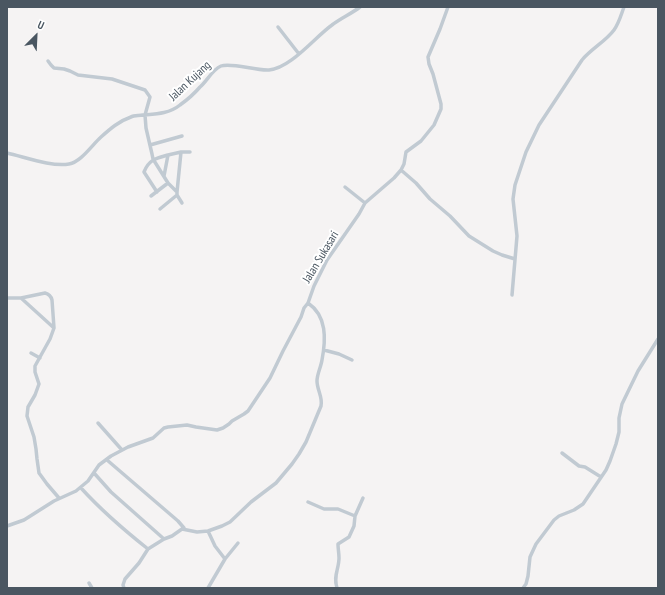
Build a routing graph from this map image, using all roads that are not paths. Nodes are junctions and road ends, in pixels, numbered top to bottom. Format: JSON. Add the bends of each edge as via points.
{"nodes":[{"id":1,"x":360,"y":7,"type":"edge"},
{"id":2,"x":448,"y":7,"type":"edge"},
{"id":3,"x":624,"y":7,"type":"edge"},
{"id":4,"x":278,"y":27,"type":"dead end"},
{"id":5,"x":299,"y":54,"type":"junction"},
{"id":6,"x":48,"y":61,"type":"dead end"},
{"id":7,"x":145,"y":115,"type":"junction"},
{"id":8,"x":182,"y":136,"type":"dead end"},
{"id":9,"x":150,"y":145,"type":"junction"},
{"id":10,"x":181,"y":152,"type":"junction"},
{"id":11,"x":190,"y":152,"type":"dead end"},
{"id":12,"x":7,"y":153,"type":"edge"},
{"id":13,"x":168,"y":155,"type":"junction"},
{"id":14,"x":153,"y":159,"type":"junction"},
{"id":15,"x":401,"y":170,"type":"junction"},
{"id":16,"x":164,"y":177,"type":"junction"},
{"id":17,"x":168,"y":183,"type":"junction"},
{"id":18,"x":345,"y":187,"type":"dead end"},
{"id":19,"x":157,"y":192,"type":"junction"},
{"id":20,"x":177,"y":194,"type":"junction"},
{"id":21,"x":151,"y":196,"type":"dead end"},
{"id":22,"x":182,"y":203,"type":"dead end"},
{"id":23,"x":364,"y":203,"type":"junction"},
{"id":24,"x":160,"y":209,"type":"dead end"},
{"id":25,"x":515,"y":260,"type":"junction"},
{"id":26,"x":512,"y":295,"type":"dead end"},
{"id":27,"x":7,"y":298,"type":"edge"},
{"id":28,"x":21,"y":298,"type":"junction"},
{"id":29,"x":308,"y":302,"type":"junction"},
{"id":30,"x":54,"y":328,"type":"junction"},
{"id":31,"x":658,"y":338,"type":"edge"},
{"id":32,"x":324,"y":350,"type":"junction"},
{"id":33,"x":31,"y":352,"type":"dead end"},
{"id":34,"x":40,"y":358,"type":"junction"},
{"id":35,"x":352,"y":360,"type":"dead end"},
{"id":36,"x":98,"y":424,"type":"dead end"},
{"id":37,"x":122,"y":450,"type":"junction"},
{"id":38,"x":562,"y":453,"type":"dead end"},
{"id":39,"x":107,"y":460,"type":"junction"},
{"id":40,"x":94,"y":473,"type":"junction"},
{"id":41,"x":601,"y":477,"type":"junction"},
{"id":42,"x":81,"y":488,"type":"junction"},
{"id":43,"x":59,"y":498,"type":"junction"},
{"id":44,"x":364,"y":498,"type":"dead end"},
{"id":45,"x":308,"y":502,"type":"dead end"},
{"id":46,"x":355,"y":516,"type":"junction"},
{"id":47,"x":7,"y":526,"type":"edge"},
{"id":48,"x":184,"y":528,"type":"junction"},
{"id":49,"x":208,"y":531,"type":"junction"},
{"id":50,"x":164,"y":538,"type":"junction"},
{"id":51,"x":238,"y":543,"type":"dead end"},
{"id":52,"x":148,"y":549,"type":"junction"},
{"id":53,"x":225,"y":559,"type":"junction"},
{"id":54,"x":89,"y":583,"type":"dead end"},
{"id":55,"x":92,"y":588,"type":"edge"},
{"id":56,"x":124,"y":588,"type":"edge"},
{"id":57,"x":208,"y":588,"type":"edge"},
{"id":58,"x":337,"y":588,"type":"edge"},
{"id":59,"x":523,"y":588,"type":"edge"}],
"edges":[{"from":1,"to":5,"type":"street","name":"Jalan Kujang","via":[[332,25]]},
{"from":2,"to":15,"type":"street","name":"Jalan Sukasari","via":[[428,57],[441,109],[430,131],[406,152]]},
{"from":3,"to":25,"type":"street","via":[[613,31],[582,60],[543,118],[528,148],[514,194],[517,233]]},
{"from":4,"to":5,"type":"street"},
{"from":5,"to":7,"type":"street","name":"Jalan Kujang","via":[[278,68],[269,70],[226,64],[220,66],[200,88],[173,110]]},
{"from":6,"to":7,"type":"street","via":[[54,68],[78,75],[112,79],[145,90],[150,97]]},
{"from":7,"to":9,"type":"street"},
{"from":7,"to":12,"type":"street","name":"Jalan Kujang","via":[[132,116],[120,122],[80,159],[70,164],[51,163]]},
{"from":8,"to":9,"type":"street"},
{"from":9,"to":14,"type":"street"},
{"from":10,"to":11,"type":"street"},
{"from":10,"to":13,"type":"street"},
{"from":10,"to":20,"type":"street"},
{"from":13,"to":14,"type":"street"},
{"from":13,"to":16,"type":"street"},
{"from":14,"to":16,"type":"street"},
{"from":14,"to":19,"type":"street","via":[[144,172]]},
{"from":15,"to":23,"type":"street","name":"Jalan Sukasari"},
{"from":15,"to":25,"type":"street","via":[[468,236]]},
{"from":16,"to":17,"type":"street"},
{"from":17,"to":19,"type":"street"},
{"from":17,"to":20,"type":"street"},
{"from":18,"to":23,"type":"street"},
{"from":19,"to":21,"type":"street"},
{"from":20,"to":22,"type":"street"},
{"from":20,"to":24,"type":"street"},
{"from":23,"to":29,"type":"street","name":"Jalan Sukasari","via":[[328,260]]},
{"from":25,"to":26,"type":"street"},
{"from":27,"to":28,"type":"street"},
{"from":28,"to":30,"type":"street"},
{"from":28,"to":30,"type":"street","via":[[47,293],[52,300]]},
{"from":29,"to":32,"type":"street","name":"Jalan Sukasari","via":[[322,322],[325,334]]},
{"from":29,"to":37,"type":"street","via":[[270,378],[248,411],[217,430],[187,425],[168,427],[148,441]]},
{"from":30,"to":34,"type":"street"},
{"from":31,"to":41,"type":"street","via":[[622,404],[616,444]]},
{"from":32,"to":35,"type":"street"},
{"from":32,"to":49,"type":"street","name":"Jalan Sukasari","via":[[317,381],[322,402],[299,454],[276,483],[230,522]]},
{"from":33,"to":34,"type":"street"},
{"from":34,"to":43,"type":"street","via":[[35,366],[39,384],[28,407],[27,416],[34,437],[40,473]]},
{"from":36,"to":37,"type":"street"},
{"from":37,"to":39,"type":"street"},
{"from":38,"to":41,"type":"street","via":[[579,466]]},
{"from":39,"to":40,"type":"street"},
{"from":39,"to":48,"type":"street"},
{"from":40,"to":42,"type":"street"},
{"from":40,"to":50,"type":"street","via":[[111,492]]},
{"from":41,"to":59,"type":"street","via":[[582,504],[554,520],[536,544],[530,557],[528,576]]},
{"from":42,"to":43,"type":"street"},
{"from":42,"to":52,"type":"street","via":[[126,532]]},
{"from":43,"to":47,"type":"street","via":[[24,520]]},
{"from":44,"to":46,"type":"street"},
{"from":45,"to":46,"type":"street","via":[[324,509],[338,509]]},
{"from":46,"to":58,"type":"street","via":[[349,537],[338,544],[339,560],[335,580]]},
{"from":48,"to":49,"type":"street","name":"Jalan Sukasari","via":[[197,532]]},
{"from":48,"to":50,"type":"street"},
{"from":49,"to":53,"type":"street"},
{"from":50,"to":52,"type":"street"},
{"from":51,"to":53,"type":"street"},
{"from":52,"to":56,"type":"street","via":[[125,580]]},
{"from":53,"to":57,"type":"street"},
{"from":54,"to":55,"type":"street"}]}
